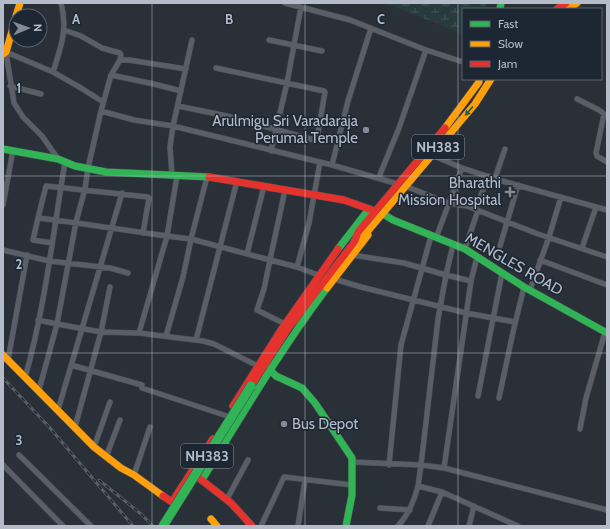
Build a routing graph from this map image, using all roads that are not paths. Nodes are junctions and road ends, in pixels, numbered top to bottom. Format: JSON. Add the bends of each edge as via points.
{"nodes":[{"id":1,"x":61,"y":3,"type":"edge"},
{"id":2,"x":285,"y":3,"type":"edge"},
{"id":3,"x":301,"y":7,"type":"junction"},
{"id":4,"x":371,"y":28,"type":"junction"},
{"id":5,"x":64,"y":30,"type":"junction"},
{"id":6,"x":192,"y":40,"type":"dead end"},
{"id":7,"x":269,"y":40,"type":"dead end"},
{"id":8,"x":8,"y":41,"type":"edge"},
{"id":9,"x":294,"y":44,"type":"junction"},
{"id":10,"x":426,"y":50,"type":"junction"},
{"id":11,"x":322,"y":51,"type":"dead end"},
{"id":12,"x":4,"y":53,"type":"edge"},
{"id":13,"x":120,"y":60,"type":"junction"},
{"id":14,"x":462,"y":62,"type":"edge"},
{"id":15,"x":216,"y":68,"type":"dead end"},
{"id":16,"x":186,"y":69,"type":"junction"},
{"id":17,"x":53,"y":72,"type":"junction"},
{"id":18,"x":111,"y":76,"type":"junction"},
{"id":19,"x":479,"y":80,"type":"edge"},
{"id":20,"x":490,"y":80,"type":"edge"},
{"id":21,"x":287,"y":83,"type":"junction"},
{"id":22,"x":10,"y":86,"type":"junction"},
{"id":23,"x":181,"y":92,"type":"junction"},
{"id":24,"x":41,"y":94,"type":"dead end"},
{"id":25,"x":577,"y":99,"type":"dead end"},
{"id":26,"x":103,"y":102,"type":"junction"},
{"id":27,"x":178,"y":106,"type":"junction"},
{"id":28,"x":101,"y":111,"type":"junction"},
{"id":29,"x":173,"y":126,"type":"junction"},
{"id":30,"x":276,"y":129,"type":"junction"},
{"id":31,"x":3,"y":148,"type":"edge"},
{"id":32,"x":505,"y":149,"type":"dead end"},
{"id":33,"x":13,"y":150,"type":"junction"},
{"id":34,"x":271,"y":151,"type":"junction"},
{"id":35,"x":432,"y":155,"type":"junction"},
{"id":36,"x":62,"y":160,"type":"junction"},
{"id":37,"x":320,"y":162,"type":"junction"},
{"id":38,"x":607,"y":162,"type":"edge"},
{"id":39,"x":332,"y":165,"type":"junction"},
{"id":40,"x":88,"y":168,"type":"junction"},
{"id":41,"x":462,"y":168,"type":"junction"},
{"id":42,"x":175,"y":176,"type":"junction"},
{"id":43,"x":489,"y":176,"type":"junction"},
{"id":44,"x":207,"y":177,"type":"junction"},
{"id":45,"x":379,"y":177,"type":"junction"},
{"id":46,"x":495,"y":178,"type":"junction"},
{"id":47,"x":237,"y":181,"type":"junction"},
{"id":48,"x":402,"y":185,"type":"junction"},
{"id":49,"x":518,"y":185,"type":"junction"},
{"id":50,"x":264,"y":186,"type":"junction"},
{"id":51,"x":61,"y":187,"type":"junction"},
{"id":52,"x":85,"y":189,"type":"junction"},
{"id":53,"x":285,"y":190,"type":"junction"},
{"id":54,"x":122,"y":193,"type":"junction"},
{"id":55,"x":313,"y":195,"type":"junction"},
{"id":56,"x":561,"y":197,"type":"junction"},
{"id":57,"x":448,"y":203,"type":"junction"},
{"id":58,"x":3,"y":205,"type":"edge"},
{"id":59,"x":596,"y":207,"type":"junction"},
{"id":60,"x":476,"y":210,"type":"junction"},
{"id":61,"x":607,"y":210,"type":"edge"},
{"id":62,"x":379,"y":212,"type":"junction"},
{"id":63,"x":38,"y":218,"type":"junction"},
{"id":64,"x":56,"y":220,"type":"junction"},
{"id":65,"x":508,"y":221,"type":"junction"},
{"id":66,"x":76,"y":222,"type":"junction"},
{"id":67,"x":112,"y":228,"type":"junction"},
{"id":68,"x":143,"y":233,"type":"junction"},
{"id":69,"x":167,"y":236,"type":"junction"},
{"id":70,"x":433,"y":237,"type":"junction"},
{"id":71,"x":549,"y":237,"type":"junction"},
{"id":72,"x":191,"y":239,"type":"junction"},
{"id":73,"x":52,"y":243,"type":"junction"},
{"id":74,"x":453,"y":244,"type":"junction"},
{"id":75,"x":220,"y":246,"type":"junction"},
{"id":76,"x":500,"y":246,"type":"dead end"},
{"id":77,"x":582,"y":248,"type":"junction"},
{"id":78,"x":353,"y":249,"type":"junction"},
{"id":79,"x":3,"y":250,"type":"edge"},
{"id":80,"x":465,"y":250,"type":"junction"},
{"id":81,"x":247,"y":254,"type":"junction"},
{"id":82,"x":27,"y":255,"type":"junction"},
{"id":83,"x":477,"y":257,"type":"junction"},
{"id":84,"x":607,"y":257,"type":"edge"},
{"id":85,"x":270,"y":260,"type":"junction"},
{"id":86,"x":540,"y":260,"type":"junction"},
{"id":87,"x":49,"y":261,"type":"junction"},
{"id":88,"x":69,"y":263,"type":"junction"},
{"id":89,"x":100,"y":266,"type":"junction"},
{"id":90,"x":297,"y":267,"type":"junction"},
{"id":91,"x":422,"y":267,"type":"junction"},
{"id":92,"x":128,"y":272,"type":"dead end"},
{"id":93,"x":502,"y":273,"type":"junction"},
{"id":94,"x":318,"y":275,"type":"junction"},
{"id":95,"x":446,"y":275,"type":"junction"},
{"id":96,"x":334,"y":280,"type":"junction"},
{"id":97,"x":471,"y":281,"type":"junction"},
{"id":98,"x":607,"y":285,"type":"edge"},
{"id":99,"x":110,"y":287,"type":"dead end"},
{"id":100,"x":527,"y":288,"type":"junction"},
{"id":101,"x":413,"y":300,"type":"junction"},
{"id":102,"x":440,"y":306,"type":"junction"},
{"id":103,"x":466,"y":313,"type":"junction"},
{"id":104,"x":493,"y":319,"type":"junction"},
{"id":105,"x":38,"y":320,"type":"junction"},
{"id":106,"x":515,"y":322,"type":"junction"},
{"id":107,"x":57,"y":324,"type":"junction"},
{"id":108,"x":285,"y":324,"type":"junction"},
{"id":109,"x":83,"y":328,"type":"junction"},
{"id":110,"x":101,"y":332,"type":"junction"},
{"id":111,"x":606,"y":332,"type":"edge"},
{"id":112,"x":140,"y":333,"type":"junction"},
{"id":113,"x":166,"y":336,"type":"junction"},
{"id":114,"x":196,"y":340,"type":"junction"},
{"id":115,"x":6,"y":358,"type":"edge"},
{"id":116,"x":71,"y":365,"type":"junction"},
{"id":117,"x":258,"y":366,"type":"junction"},
{"id":118,"x":271,"y":368,"type":"junction"},
{"id":119,"x":90,"y":370,"type":"junction"},
{"id":120,"x":25,"y":378,"type":"junction"},
{"id":121,"x":39,"y":390,"type":"junction"},
{"id":122,"x":241,"y":393,"type":"junction"},
{"id":123,"x":478,"y":396,"type":"dead end"},
{"id":124,"x":499,"y":398,"type":"dead end"},
{"id":125,"x":251,"y":400,"type":"junction"},
{"id":126,"x":110,"y":402,"type":"dead end"},
{"id":127,"x":58,"y":410,"type":"junction"},
{"id":128,"x":227,"y":416,"type":"junction"},
{"id":129,"x":120,"y":420,"type":"dead end"},
{"id":130,"x":75,"y":427,"type":"junction"},
{"id":131,"x":150,"y":427,"type":"dead end"},
{"id":132,"x":580,"y":429,"type":"dead end"},
{"id":133,"x":94,"y":447,"type":"junction"},
{"id":134,"x":19,"y":455,"type":"dead end"},
{"id":135,"x":106,"y":457,"type":"junction"},
{"id":136,"x":248,"y":460,"type":"dead end"},
{"id":137,"x":352,"y":462,"type":"junction"},
{"id":138,"x":3,"y":465,"type":"edge"},
{"id":139,"x":389,"y":465,"type":"junction"},
{"id":140,"x":421,"y":465,"type":"junction"},
{"id":141,"x":444,"y":468,"type":"junction"},
{"id":142,"x":190,"y":473,"type":"junction"},
{"id":143,"x":134,"y":475,"type":"junction"},
{"id":144,"x":202,"y":480,"type":"junction"},
{"id":145,"x":305,"y":480,"type":"junction"},
{"id":146,"x":352,"y":485,"type":"junction"},
{"id":147,"x":418,"y":486,"type":"junction"},
{"id":148,"x":442,"y":492,"type":"junction"},
{"id":149,"x":227,"y":499,"type":"junction"},
{"id":150,"x":474,"y":506,"type":"junction"},
{"id":151,"x":380,"y":508,"type":"dead end"},
{"id":152,"x":410,"y":510,"type":"junction"},
{"id":153,"x":607,"y":510,"type":"edge"},
{"id":154,"x":430,"y":525,"type":"edge"},
{"id":155,"x":63,"y":526,"type":"edge"},
{"id":156,"x":91,"y":526,"type":"edge"},
{"id":157,"x":163,"y":526,"type":"edge"},
{"id":158,"x":252,"y":526,"type":"edge"},
{"id":159,"x":261,"y":526,"type":"edge"},
{"id":160,"x":298,"y":526,"type":"edge"},
{"id":161,"x":346,"y":526,"type":"edge"},
{"id":162,"x":398,"y":526,"type":"edge"},
{"id":163,"x":468,"y":526,"type":"edge"},
{"id":164,"x":517,"y":526,"type":"edge"}],
"edges":[{"from":1,"to":5,"type":"street"},
{"from":2,"to":3,"type":"street"},
{"from":3,"to":4,"type":"street"},
{"from":3,"to":9,"type":"street"},
{"from":4,"to":10,"type":"street"},
{"from":4,"to":39,"type":"street","via":[[348,101]]},
{"from":5,"to":13,"type":"street","via":[[102,48],[120,53]]},
{"from":5,"to":17,"type":"street","via":[[62,46]]},
{"from":6,"to":16,"type":"street"},
{"from":7,"to":9,"type":"street"},
{"from":8,"to":12,"type":"main road"},
{"from":9,"to":11,"type":"street"},
{"from":9,"to":21,"type":"street"},
{"from":10,"to":14,"type":"street"},
{"from":10,"to":45,"type":"street"},
{"from":12,"to":17,"type":"street"},
{"from":12,"to":22,"type":"street"},
{"from":13,"to":16,"type":"street"},
{"from":13,"to":18,"type":"street"},
{"from":15,"to":21,"type":"street"},
{"from":16,"to":23,"type":"street"},
{"from":17,"to":26,"type":"street"},
{"from":18,"to":23,"type":"street"},
{"from":18,"to":26,"type":"street"},
{"from":19,"to":48,"type":"main road","number":"NH383"},
{"from":20,"to":35,"type":"main road","number":"NH383","one_way":true,"via":[[475,104]]},
{"from":21,"to":30,"type":"street"},
{"from":21,"to":30,"type":"street","via":[[325,92],[317,138],[314,140]]},
{"from":22,"to":24,"type":"street"},
{"from":22,"to":36,"type":"street","via":[[14,103],[23,117]]},
{"from":23,"to":27,"type":"street"},
{"from":25,"to":38,"type":"street","via":[[604,114],[596,153]]},
{"from":26,"to":28,"type":"street"},
{"from":27,"to":29,"type":"street"},
{"from":27,"to":30,"type":"street"},
{"from":28,"to":29,"type":"street","via":[[134,120]]},
{"from":28,"to":40,"type":"street"},
{"from":29,"to":34,"type":"street"},
{"from":29,"to":42,"type":"street","via":[[170,147]]},
{"from":30,"to":34,"type":"street"},
{"from":31,"to":33,"type":"main road","name":"MENGLES ROAD"},
{"from":32,"to":46,"type":"street"},
{"from":33,"to":36,"type":"main road","name":"MENGLES ROAD"},
{"from":33,"to":58,"type":"street"},
{"from":34,"to":37,"type":"street"},
{"from":35,"to":41,"type":"street"},
{"from":35,"to":48,"type":"main road","number":"NH383"},
{"from":36,"to":40,"type":"main road","name":"MENGLES ROAD"},
{"from":36,"to":51,"type":"street"},
{"from":37,"to":39,"type":"street"},
{"from":37,"to":55,"type":"street"},
{"from":39,"to":45,"type":"street"},
{"from":40,"to":42,"type":"main road","name":"MENGLES ROAD","via":[[106,172]]},
{"from":40,"to":52,"type":"street"},
{"from":41,"to":43,"type":"street"},
{"from":41,"to":57,"type":"street"},
{"from":42,"to":44,"type":"main road","name":"MENGLES ROAD"},
{"from":42,"to":69,"type":"street"},
{"from":43,"to":46,"type":"street"},
{"from":43,"to":60,"type":"street"},
{"from":44,"to":47,"type":"main road","name":"MENGLES ROAD"},
{"from":44,"to":72,"type":"street"},
{"from":45,"to":48,"type":"street"},
{"from":46,"to":49,"type":"street"},
{"from":47,"to":50,"type":"main road","name":"MENGLES ROAD"},
{"from":47,"to":75,"type":"street"},
{"from":48,"to":57,"type":"street"},
{"from":48,"to":62,"type":"main road","number":"NH383"},
{"from":49,"to":56,"type":"street"},
{"from":49,"to":65,"type":"street"},
{"from":50,"to":53,"type":"main road","name":"MENGLES ROAD"},
{"from":50,"to":81,"type":"street"},
{"from":51,"to":52,"type":"street"},
{"from":51,"to":63,"type":"street","via":[[46,186]]},
{"from":51,"to":64,"type":"street"},
{"from":52,"to":54,"type":"street"},
{"from":52,"to":66,"type":"street"},
{"from":53,"to":55,"type":"main road","name":"MENGLES ROAD"},
{"from":53,"to":85,"type":"street"},
{"from":54,"to":67,"type":"street"},
{"from":54,"to":68,"type":"street","via":[[149,198]]},
{"from":55,"to":62,"type":"main road","name":"MENGLES ROAD","via":[[344,200]]},
{"from":55,"to":90,"type":"street","via":[[309,223]]},
{"from":56,"to":59,"type":"street"},
{"from":56,"to":71,"type":"street"},
{"from":57,"to":60,"type":"street"},
{"from":57,"to":70,"type":"street"},
{"from":59,"to":61,"type":"street"},
{"from":59,"to":77,"type":"street"},
{"from":60,"to":65,"type":"street"},
{"from":60,"to":80,"type":"street"},
{"from":62,"to":70,"type":"main road","name":"MENGLES ROAD"},
{"from":62,"to":78,"type":"main road","via":[[376,224]]},
{"from":62,"to":78,"type":"main road","via":[[358,232]]},
{"from":62,"to":94,"type":"main road","via":[[341,244]]},
{"from":63,"to":64,"type":"street"},
{"from":63,"to":73,"type":"street","via":[[33,240]]},
{"from":64,"to":66,"type":"street"},
{"from":64,"to":73,"type":"street"},
{"from":65,"to":71,"type":"street"},
{"from":65,"to":76,"type":"street"},
{"from":66,"to":67,"type":"street"},
{"from":66,"to":88,"type":"street"},
{"from":67,"to":68,"type":"street"},
{"from":67,"to":89,"type":"street"},
{"from":68,"to":69,"type":"street"},
{"from":69,"to":72,"type":"street"},
{"from":69,"to":112,"type":"street"},
{"from":70,"to":74,"type":"main road","name":"MENGLES ROAD"},
{"from":70,"to":91,"type":"street"},
{"from":71,"to":77,"type":"street"},
{"from":71,"to":86,"type":"street"},
{"from":72,"to":75,"type":"street"},
{"from":72,"to":113,"type":"street"},
{"from":73,"to":87,"type":"street"},
{"from":74,"to":80,"type":"main road","name":"MENGLES ROAD"},
{"from":74,"to":95,"type":"street"},
{"from":75,"to":81,"type":"street"},
{"from":75,"to":114,"type":"street"},
{"from":77,"to":84,"type":"street"},
{"from":78,"to":91,"type":"street"},
{"from":78,"to":96,"type":"main road"},
{"from":78,"to":157,"type":"main road","number":"NH383","bridge":true,"via":[[287,330]]},
{"from":79,"to":82,"type":"street"},
{"from":80,"to":83,"type":"main road","name":"MENGLES ROAD"},
{"from":81,"to":85,"type":"street"},
{"from":82,"to":87,"type":"street"},
{"from":82,"to":115,"type":"street"},
{"from":83,"to":93,"type":"main road","name":"MENGLES ROAD"},
{"from":83,"to":97,"type":"street"},
{"from":85,"to":90,"type":"street"},
{"from":85,"to":108,"type":"street","via":[[264,289],[256,310]]},
{"from":86,"to":98,"type":"street"},
{"from":86,"to":100,"type":"street"},
{"from":87,"to":88,"type":"street"},
{"from":87,"to":105,"type":"street"},
{"from":88,"to":89,"type":"street"},
{"from":88,"to":107,"type":"street"},
{"from":89,"to":92,"type":"street"},
{"from":89,"to":109,"type":"street"},
{"from":90,"to":94,"type":"street"},
{"from":91,"to":95,"type":"street"},
{"from":91,"to":101,"type":"street"},
{"from":93,"to":100,"type":"main road","name":"MENGLES ROAD"},
{"from":93,"to":104,"type":"street"},
{"from":94,"to":108,"type":"main road"},
{"from":95,"to":97,"type":"street"},
{"from":95,"to":102,"type":"street"},
{"from":96,"to":101,"type":"street"},
{"from":96,"to":118,"type":"main road"},
{"from":97,"to":103,"type":"street"},
{"from":99,"to":110,"type":"street"},
{"from":100,"to":106,"type":"street"},
{"from":100,"to":111,"type":"main road","name":"MENGLES ROAD"},
{"from":101,"to":102,"type":"street"},
{"from":101,"to":139,"type":"street","via":[[400,345]]},
{"from":102,"to":103,"type":"street"},
{"from":102,"to":140,"type":"street"},
{"from":103,"to":104,"type":"street"},
{"from":103,"to":141,"type":"street"},
{"from":104,"to":106,"type":"street"},
{"from":104,"to":123,"type":"street"},
{"from":105,"to":107,"type":"street"},
{"from":105,"to":120,"type":"street"},
{"from":106,"to":124,"type":"street"},
{"from":107,"to":109,"type":"street"},
{"from":107,"to":121,"type":"street"},
{"from":108,"to":117,"type":"main road"},
{"from":109,"to":110,"type":"street"},
{"from":109,"to":116,"type":"street"},
{"from":110,"to":112,"type":"street"},
{"from":110,"to":119,"type":"street"},
{"from":111,"to":132,"type":"street","via":[[586,398]]},
{"from":112,"to":113,"type":"street"},
{"from":113,"to":114,"type":"street"},
{"from":114,"to":117,"type":"street","via":[[214,344]]},
{"from":115,"to":120,"type":"main road"},
{"from":116,"to":119,"type":"street"},
{"from":116,"to":127,"type":"street"},
{"from":117,"to":122,"type":"main road"},
{"from":118,"to":125,"type":"main road"},
{"from":118,"to":137,"type":"main road","via":[[276,376],[302,388],[315,403],[352,458]]},
{"from":119,"to":128,"type":"street"},
{"from":119,"to":130,"type":"street"},
{"from":120,"to":121,"type":"main road"},
{"from":121,"to":127,"type":"main road"},
{"from":122,"to":125,"type":"main road"},
{"from":122,"to":128,"type":"main road"},
{"from":125,"to":144,"type":"main road"},
{"from":126,"to":133,"type":"street"},
{"from":127,"to":130,"type":"main road"},
{"from":128,"to":142,"type":"main road"},
{"from":129,"to":135,"type":"street"},
{"from":130,"to":133,"type":"main road"},
{"from":131,"to":143,"type":"street"},
{"from":133,"to":135,"type":"main road"},
{"from":134,"to":156,"type":"street"},
{"from":135,"to":143,"type":"main road"},
{"from":136,"to":149,"type":"street"},
{"from":137,"to":139,"type":"street"},
{"from":137,"to":146,"type":"main road"},
{"from":138,"to":155,"type":"street"},
{"from":139,"to":140,"type":"street"},
{"from":140,"to":141,"type":"street"},
{"from":140,"to":147,"type":"street"},
{"from":141,"to":153,"type":"street"},
{"from":142,"to":143,"type":"main road","via":[[172,502]]},
{"from":142,"to":144,"type":"main road"},
{"from":144,"to":149,"type":"main road"},
{"from":145,"to":146,"type":"street"},
{"from":145,"to":159,"type":"street","via":[[284,477]]},
{"from":145,"to":160,"type":"street"},
{"from":146,"to":161,"type":"main road"},
{"from":147,"to":148,"type":"street"},
{"from":147,"to":152,"type":"street"},
{"from":148,"to":150,"type":"street"},
{"from":148,"to":154,"type":"street"},
{"from":149,"to":158,"type":"main road"},
{"from":150,"to":163,"type":"street"},
{"from":150,"to":164,"type":"street"},
{"from":151,"to":152,"type":"street"},
{"from":152,"to":162,"type":"street"}]}
